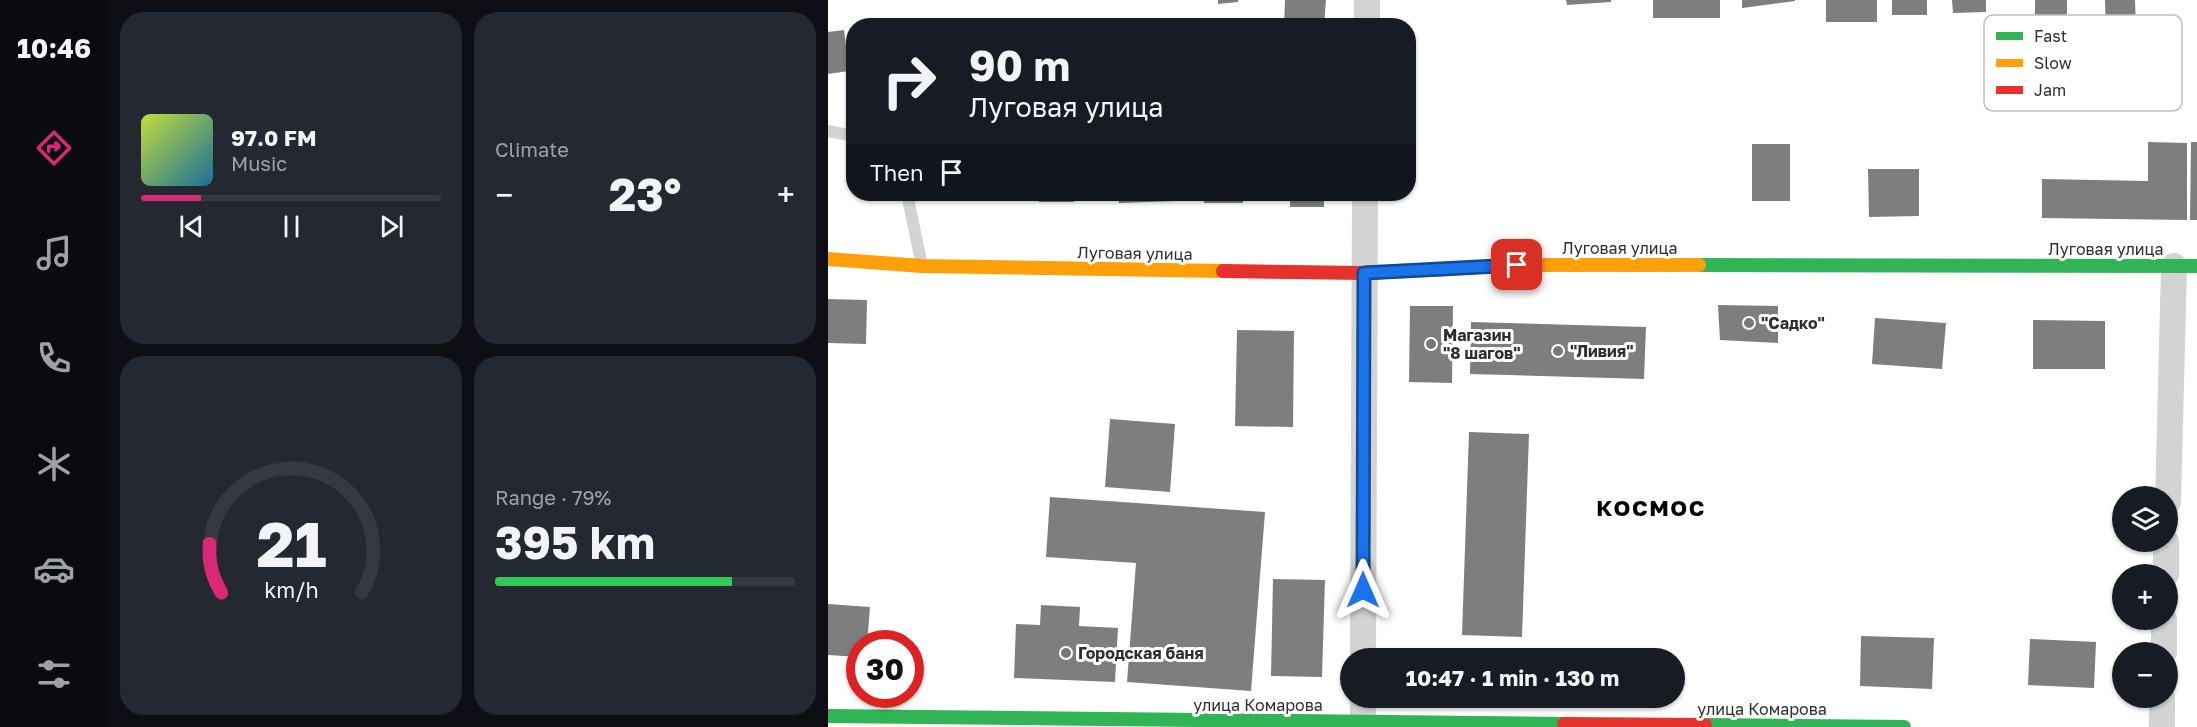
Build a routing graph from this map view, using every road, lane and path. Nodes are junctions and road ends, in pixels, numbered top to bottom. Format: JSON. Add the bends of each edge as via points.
{"nodes":[{"id":1,"x":1367,"y":0,"type":"edge"},
{"id":2,"x":1367,"y":18,"type":"edge"},
{"id":3,"x":828,"y":131,"type":"edge"},
{"id":4,"x":846,"y":134,"type":"edge"},
{"id":5,"x":908,"y":201,"type":"edge"},
{"id":6,"x":1365,"y":201,"type":"edge"},
{"id":7,"x":828,"y":259,"type":"edge"},
{"id":8,"x":922,"y":266,"type":"junction"},
{"id":9,"x":2185,"y":266,"type":"edge"},
{"id":10,"x":1364,"y":273,"type":"junction"},
{"id":11,"x":2169,"y":486,"type":"edge"},
{"id":12,"x":1363,"y":648,"type":"edge"},
{"id":13,"x":2162,"y":708,"type":"edge"},
{"id":14,"x":828,"y":716,"type":"edge"},
{"id":15,"x":1363,"y":716,"type":"edge"},
{"id":16,"x":1904,"y":727,"type":"edge"},
{"id":17,"x":2162,"y":727,"type":"edge"}],
"edges":[{"from":1,"to":2,"type":"street"},
{"from":3,"to":4,"type":"lane"},
{"from":5,"to":8,"type":"lane"},
{"from":6,"to":10,"type":"street"},
{"from":7,"to":8,"type":"street","name":"Луговая улица"},
{"from":8,"to":10,"type":"street","name":"Луговая улица"},
{"from":9,"to":10,"type":"street","name":"Луговая улица","via":[[1517,265]]},
{"from":9,"to":11,"type":"street"},
{"from":10,"to":12,"type":"street"},
{"from":13,"to":17,"type":"street"},
{"from":14,"to":15,"type":"street","name":"улица Комарова"},
{"from":15,"to":16,"type":"street","name":"улица Комарова"}]}
